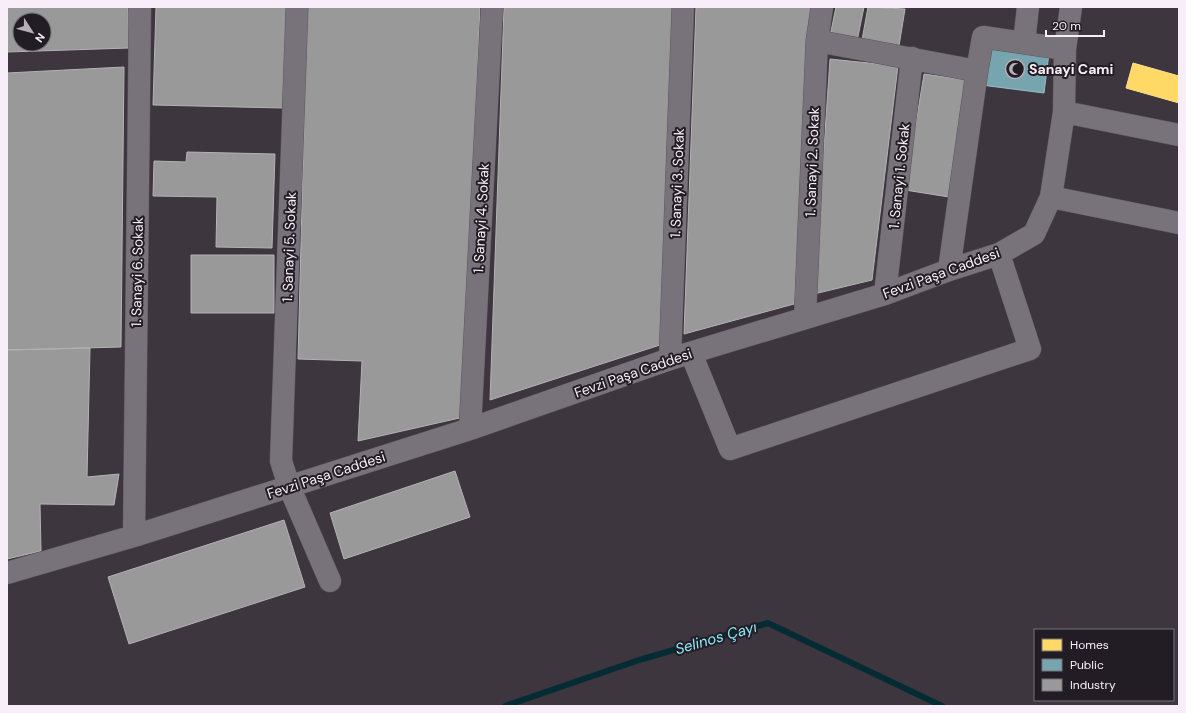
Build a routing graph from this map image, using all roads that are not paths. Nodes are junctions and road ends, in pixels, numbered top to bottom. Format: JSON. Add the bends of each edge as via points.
{"nodes":[{"id":1,"x":140,"y":7,"type":"edge"},
{"id":2,"x":298,"y":7,"type":"edge"},
{"id":3,"x":492,"y":7,"type":"edge"},
{"id":4,"x":683,"y":7,"type":"edge"},
{"id":5,"x":822,"y":7,"type":"edge"},
{"id":6,"x":1028,"y":7,"type":"edge"},
{"id":7,"x":1071,"y":7,"type":"edge"},
{"id":8,"x":817,"y":41,"type":"junction"},
{"id":9,"x":1024,"y":43,"type":"junction"},
{"id":10,"x":1065,"y":49,"type":"junction"},
{"id":11,"x":912,"y":58,"type":"junction"},
{"id":12,"x":977,"y":71,"type":"junction"},
{"id":13,"x":1064,"y":112,"type":"junction"},
{"id":14,"x":1179,"y":136,"type":"edge"},
{"id":15,"x":1051,"y":197,"type":"junction"},
{"id":16,"x":1179,"y":223,"type":"edge"},
{"id":17,"x":999,"y":254,"type":"junction"},
{"id":18,"x":949,"y":270,"type":"junction"},
{"id":19,"x":886,"y":294,"type":"junction"},
{"id":20,"x":806,"y":318,"type":"junction"},
{"id":21,"x":691,"y":353,"type":"junction"},
{"id":22,"x":670,"y":359,"type":"junction"},
{"id":23,"x":470,"y":429,"type":"junction"},
{"id":24,"x":289,"y":486,"type":"junction"},
{"id":25,"x":134,"y":536,"type":"junction"},
{"id":26,"x":7,"y":573,"type":"edge"},
{"id":27,"x":330,"y":581,"type":"dead end"}],
"edges":[{"from":1,"to":25,"type":"street","name":"1. Sanayi 6. Sokak"},
{"from":2,"to":24,"type":"street","name":"1. Sanayi 5. Sokak","via":[[281,461]]},
{"from":3,"to":23,"type":"street","name":"1. Sanayi 4. Sokak"},
{"from":4,"to":22,"type":"street","name":"1. Sanayi 3. Sokak"},
{"from":5,"to":8,"type":"street","name":"1. Sanayi 2. Sokak"},
{"from":6,"to":9,"type":"street"},
{"from":7,"to":10,"type":"street","name":"Fevzi Paşa Caddesi"},
{"from":8,"to":11,"type":"street"},
{"from":8,"to":20,"type":"street","name":"1. Sanayi 2. Sokak"},
{"from":9,"to":10,"type":"street"},
{"from":9,"to":12,"type":"street","via":[[983,37]]},
{"from":10,"to":13,"type":"street","name":"Fevzi Paşa Caddesi"},
{"from":11,"to":12,"type":"street"},
{"from":11,"to":19,"type":"street","name":"1. Sanayi 1. Sokak"},
{"from":12,"to":18,"type":"street"},
{"from":13,"to":14,"type":"street"},
{"from":13,"to":15,"type":"street","name":"Fevzi Paşa Caddesi"},
{"from":15,"to":16,"type":"street"},
{"from":15,"to":17,"type":"street","name":"Fevzi Paşa Caddesi","via":[[1034,234]]},
{"from":17,"to":18,"type":"street","name":"Fevzi Paşa Caddesi"},
{"from":17,"to":21,"type":"street","via":[[1030,349],[730,449]]},
{"from":18,"to":19,"type":"street","name":"Fevzi Paşa Caddesi"},
{"from":19,"to":20,"type":"street","name":"Fevzi Paşa Caddesi"},
{"from":20,"to":21,"type":"street","name":"Fevzi Paşa Caddesi"},
{"from":21,"to":22,"type":"street","name":"Fevzi Paşa Caddesi"},
{"from":22,"to":23,"type":"street","name":"Fevzi Paşa Caddesi"},
{"from":23,"to":24,"type":"street","name":"Fevzi Paşa Caddesi"},
{"from":24,"to":25,"type":"street","name":"Fevzi Paşa Caddesi"},
{"from":24,"to":27,"type":"street","name":"1. Sanayi 5. Sokak"},
{"from":25,"to":26,"type":"street","name":"Fevzi Paşa Caddesi"}]}
